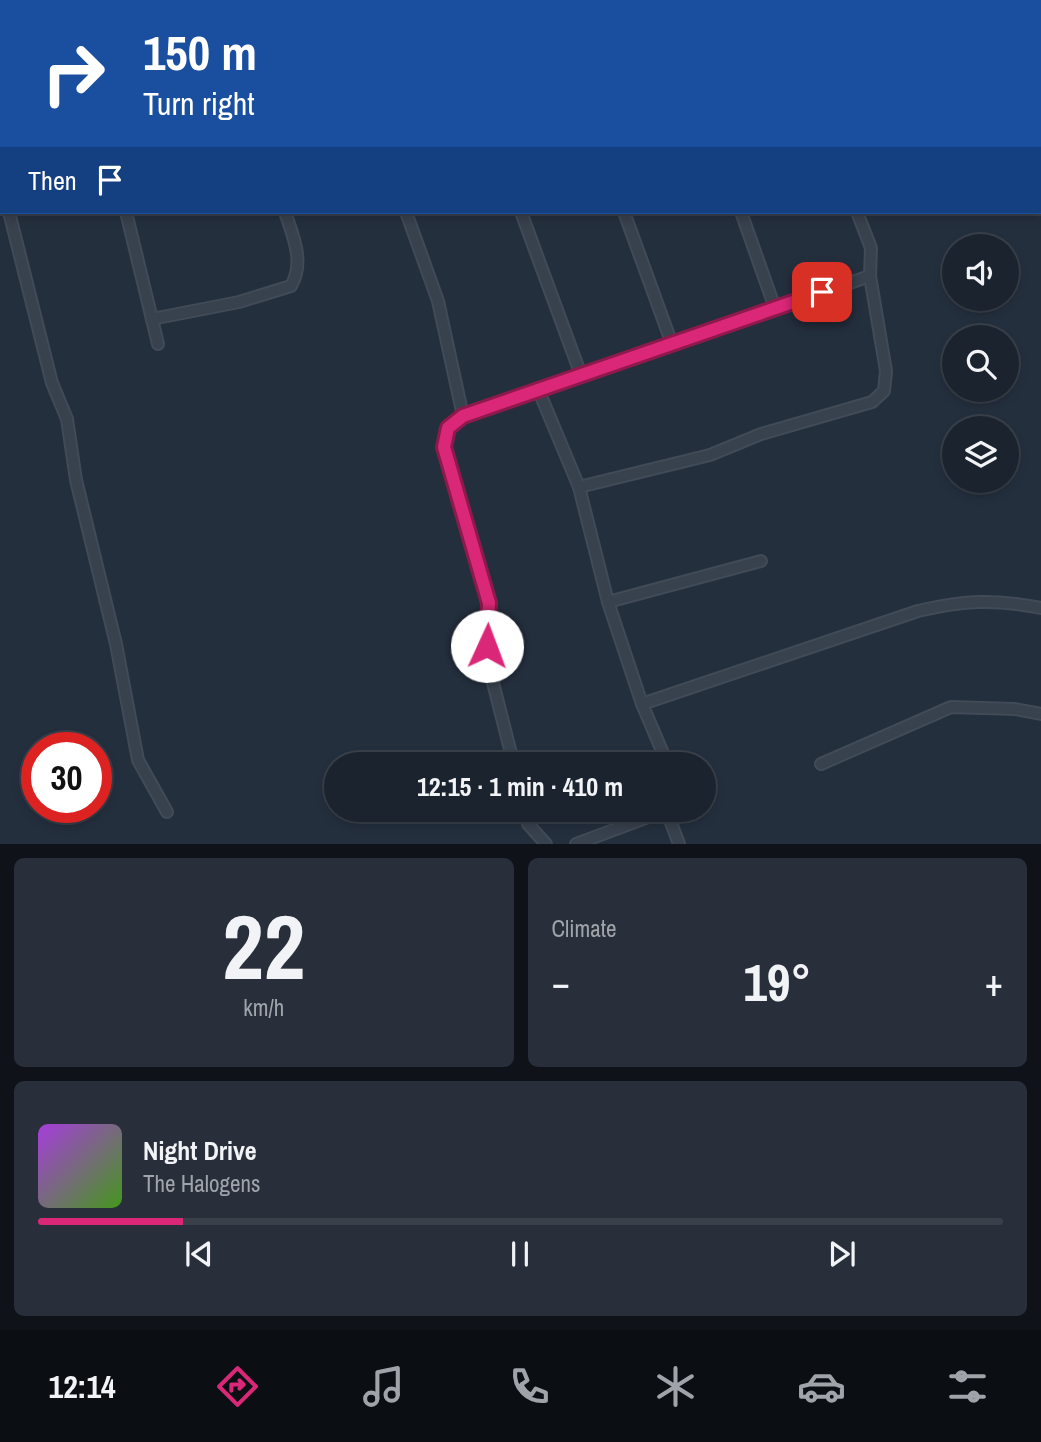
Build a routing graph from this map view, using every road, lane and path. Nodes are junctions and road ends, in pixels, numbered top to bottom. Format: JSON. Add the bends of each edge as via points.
{"nodes":[{"id":1,"x":5,"y":214,"type":"edge"},
{"id":2,"x":126,"y":214,"type":"edge"},
{"id":3,"x":286,"y":214,"type":"edge"},
{"id":4,"x":407,"y":214,"type":"edge"},
{"id":5,"x":522,"y":214,"type":"edge"},
{"id":6,"x":625,"y":214,"type":"edge"},
{"id":7,"x":742,"y":214,"type":"edge"},
{"id":8,"x":858,"y":214,"type":"edge"},
{"id":9,"x":870,"y":276,"type":"junction"},
{"id":10,"x":775,"y":308,"type":"junction"},
{"id":11,"x":152,"y":319,"type":"junction"},
{"id":12,"x":158,"y":344,"type":"dead end"},
{"id":13,"x":672,"y":344,"type":"junction"},
{"id":14,"x":581,"y":375,"type":"junction"},
{"id":15,"x":538,"y":389,"type":"junction"},
{"id":16,"x":463,"y":416,"type":"junction"},
{"id":17,"x":579,"y":487,"type":"junction"},
{"id":18,"x":761,"y":561,"type":"dead end"},
{"id":19,"x":608,"y":602,"type":"junction"},
{"id":20,"x":1041,"y":608,"type":"edge"},
{"id":21,"x":642,"y":704,"type":"junction"},
{"id":22,"x":1041,"y":714,"type":"edge"},
{"id":23,"x":511,"y":752,"type":"edge"},
{"id":24,"x":662,"y":752,"type":"edge"},
{"id":25,"x":821,"y":764,"type":"dead end"},
{"id":26,"x":167,"y":812,"type":"dead end"},
{"id":27,"x":527,"y":822,"type":"edge"},
{"id":28,"x":637,"y":822,"type":"edge"},
{"id":29,"x":671,"y":822,"type":"edge"},
{"id":30,"x":546,"y":844,"type":"edge"},
{"id":31,"x":576,"y":844,"type":"edge"},
{"id":32,"x":679,"y":844,"type":"edge"}],
"edges":[{"from":1,"to":26,"type":"street","via":[[66,419],[138,760]]},
{"from":2,"to":11,"type":"street"},
{"from":3,"to":11,"type":"street","via":[[299,259],[298,275],[291,286],[239,302]]},
{"from":4,"to":16,"type":"street","via":[[438,301]]},
{"from":5,"to":14,"type":"street"},
{"from":6,"to":13,"type":"street"},
{"from":7,"to":10,"type":"street"},
{"from":8,"to":9,"type":"street","via":[[871,248]]},
{"from":9,"to":10,"type":"street"},
{"from":9,"to":17,"type":"street","via":[[886,371],[884,391],[872,402],[761,434],[710,455]]},
{"from":10,"to":13,"type":"street"},
{"from":11,"to":12,"type":"street"},
{"from":13,"to":14,"type":"street"},
{"from":14,"to":15,"type":"street"},
{"from":15,"to":16,"type":"street"},
{"from":15,"to":17,"type":"street"},
{"from":16,"to":23,"type":"street","via":[[448,428],[444,447],[489,603],[489,667]]},
{"from":17,"to":19,"type":"street"},
{"from":18,"to":19,"type":"street"},
{"from":19,"to":21,"type":"street"},
{"from":20,"to":21,"type":"street","via":[[993,600],[958,601]]},
{"from":21,"to":24,"type":"street"},
{"from":22,"to":25,"type":"street","via":[[951,708]]},
{"from":27,"to":30,"type":"street"},
{"from":28,"to":31,"type":"street"},
{"from":29,"to":32,"type":"street"}]}
